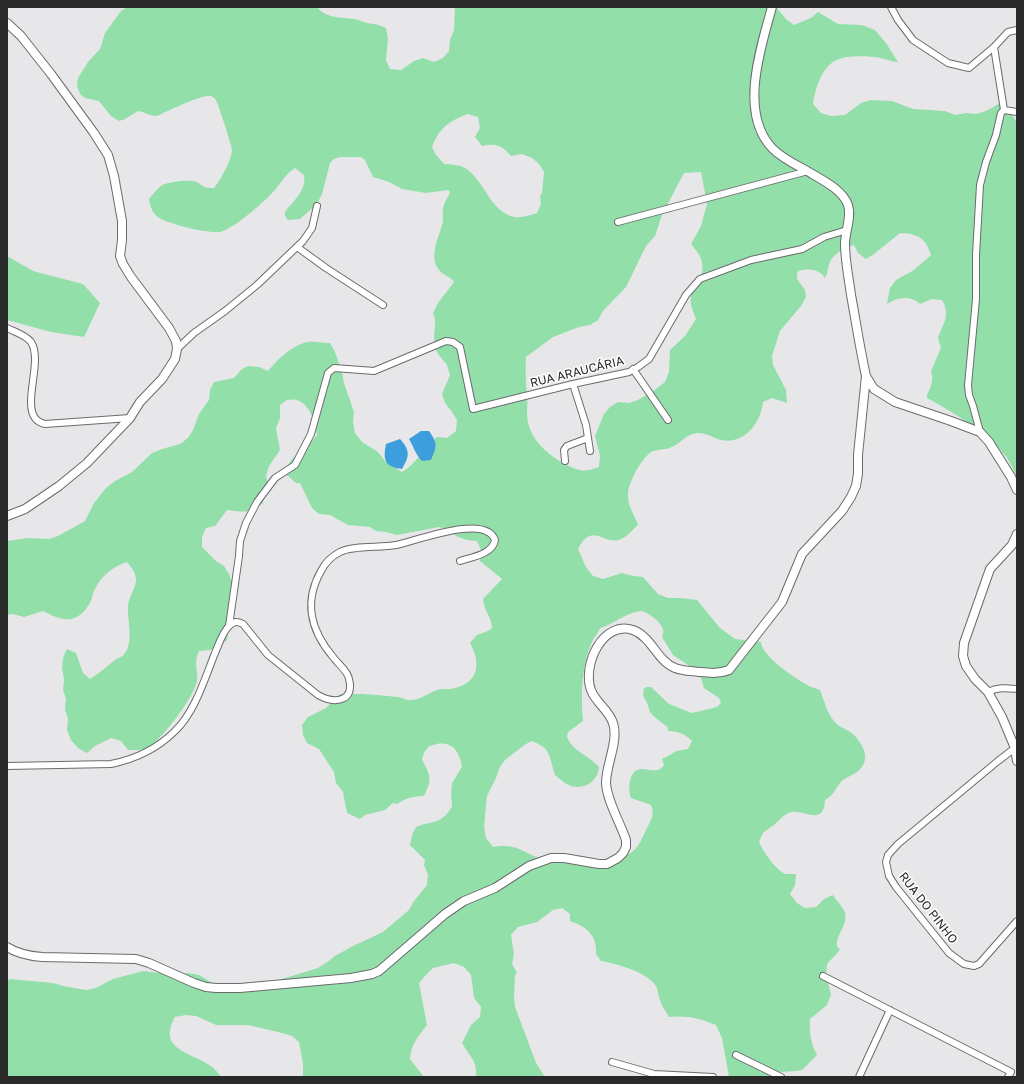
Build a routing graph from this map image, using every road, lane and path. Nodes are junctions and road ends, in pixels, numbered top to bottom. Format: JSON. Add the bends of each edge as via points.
{"nodes":[{"id":1,"x":772,"y":7,"type":"edge"},
{"id":2,"x":891,"y":7,"type":"edge"},
{"id":3,"x":7,"y":23,"type":"edge"},
{"id":4,"x":1017,"y":30,"type":"edge"},
{"id":5,"x":994,"y":48,"type":"junction"},
{"id":6,"x":1004,"y":110,"type":"junction"},
{"id":7,"x":1017,"y":112,"type":"edge"},
{"id":8,"x":808,"y":171,"type":"junction"},
{"id":9,"x":317,"y":206,"type":"dead end"},
{"id":10,"x":618,"y":222,"type":"dead end"},
{"id":11,"x":847,"y":230,"type":"junction"},
{"id":12,"x":297,"y":247,"type":"junction"},
{"id":13,"x":383,"y":304,"type":"dead end"},
{"id":14,"x":7,"y":328,"type":"edge"},
{"id":15,"x":177,"y":349,"type":"junction"},
{"id":16,"x":633,"y":369,"type":"junction"},
{"id":17,"x":866,"y":376,"type":"junction"},
{"id":18,"x":573,"y":384,"type":"junction"},
{"id":19,"x":130,"y":418,"type":"junction"},
{"id":20,"x":668,"y":420,"type":"dead end"},
{"id":21,"x":980,"y":432,"type":"junction"},
{"id":22,"x":588,"y":438,"type":"junction"},
{"id":23,"x":590,"y":451,"type":"dead end"},
{"id":24,"x":565,"y":461,"type":"dead end"},
{"id":25,"x":1017,"y":490,"type":"edge"},
{"id":26,"x":7,"y":516,"type":"edge"},
{"id":27,"x":1017,"y":534,"type":"edge"},
{"id":28,"x":460,"y":561,"type":"dead end"},
{"id":29,"x":229,"y":626,"type":"junction"},
{"id":30,"x":1017,"y":689,"type":"edge"},
{"id":31,"x":988,"y":692,"type":"junction"},
{"id":32,"x":1015,"y":748,"type":"junction"},
{"id":33,"x":1017,"y":761,"type":"edge"},
{"id":34,"x":7,"y":766,"type":"edge"},
{"id":35,"x":1017,"y":921,"type":"edge"},
{"id":36,"x":7,"y":947,"type":"edge"},
{"id":37,"x":823,"y":976,"type":"dead end"},
{"id":38,"x":890,"y":1010,"type":"junction"},
{"id":39,"x":736,"y":1055,"type":"dead end"},
{"id":40,"x":612,"y":1062,"type":"dead end"},
{"id":41,"x":713,"y":1077,"type":"edge"},
{"id":42,"x":781,"y":1077,"type":"edge"},
{"id":43,"x":859,"y":1077,"type":"edge"},
{"id":44,"x":1008,"y":1077,"type":"edge"}],
"edges":[{"from":1,"to":8,"type":"street","via":[[760,49],[754,91],[756,112],[765,139],[773,149]]},
{"from":2,"to":5,"type":"street","via":[[913,40],[948,63],[969,68]]},
{"from":3,"to":15,"type":"street","via":[[21,36],[51,74],[108,155],[122,221],[120,256],[131,277],[169,328]]},
{"from":4,"to":5,"type":"street","via":[[1008,32]]},
{"from":5,"to":6,"type":"street"},
{"from":6,"to":7,"type":"street"},
{"from":6,"to":21,"type":"street","via":[[980,185],[976,300],[968,384]]},
{"from":8,"to":10,"type":"street"},
{"from":8,"to":11,"type":"street","via":[[833,187],[848,204]]},
{"from":9,"to":12,"type":"street","via":[[312,228]]},
{"from":11,"to":16,"type":"street","name":"RUA ARAUCÁRIA","via":[[824,237],[802,249],[752,260],[700,279],[686,295],[649,359]]},
{"from":11,"to":17,"type":"street","via":[[845,244],[848,277]]},
{"from":12,"to":13,"type":"street"},
{"from":12,"to":15,"type":"street","via":[[257,286],[194,333]]},
{"from":14,"to":19,"type":"street","via":[[26,337],[34,350],[31,402],[36,420],[45,424]]},
{"from":15,"to":19,"type":"street","via":[[170,368],[140,402]]},
{"from":16,"to":18,"type":"street","name":"RUA ARAUCÁRIA"},
{"from":16,"to":20,"type":"street"},
{"from":17,"to":21,"type":"street","via":[[874,389],[895,402]]},
{"from":17,"to":36,"type":"street","via":[[858,474],[851,497],[842,511],[802,554],[782,602],[729,670],[714,673],[675,668],[660,656],[644,637],[631,630],[611,632],[600,642],[591,660],[588,676],[591,691],[613,723],[614,741],[606,773],[606,784],[626,840],[626,847],[618,858],[607,864],[551,858],[528,866],[495,888],[464,901],[445,914],[379,971],[350,978],[216,988],[194,983],[149,963],[136,960],[27,956]]},
{"from":18,"to":22,"type":"street"},
{"from":18,"to":29,"type":"street","name":"RUA ARAUCÁRIA","via":[[473,409],[460,348],[453,342],[446,341],[374,371],[334,368],[328,373],[311,434],[295,465],[275,478],[246,523],[240,541]]},
{"from":19,"to":26,"type":"street","via":[[87,463],[59,486],[25,509]]},
{"from":21,"to":25,"type":"street","via":[[1012,478]]},
{"from":22,"to":23,"type":"street"},
{"from":22,"to":24,"type":"street","via":[[567,446],[564,450]]},
{"from":27,"to":31,"type":"street","via":[[1012,545],[990,569],[964,643],[963,656],[966,666]]},
{"from":28,"to":29,"type":"street","via":[[493,548],[496,540],[492,534],[485,530],[466,528],[397,545],[340,551],[329,560],[314,586],[311,610],[318,634],[349,678],[348,692],[342,699],[326,699],[318,695],[268,655],[243,624],[234,622]]},
{"from":29,"to":34,"type":"street","via":[[190,712],[176,731],[156,748],[126,761],[111,764]]},
{"from":30,"to":31,"type":"street","via":[[1002,687]]},
{"from":31,"to":32,"type":"street"},
{"from":32,"to":33,"type":"street"},
{"from":32,"to":35,"type":"street","name":"RUA DO PINHO","via":[[898,844],[888,855],[886,862],[889,876],[909,904],[949,953],[964,964],[979,964]]},
{"from":37,"to":38,"type":"street"},
{"from":38,"to":43,"type":"street"},
{"from":38,"to":44,"type":"street","via":[[1011,1072]]},
{"from":39,"to":42,"type":"street"},
{"from":40,"to":41,"type":"street","via":[[654,1074]]}]}
